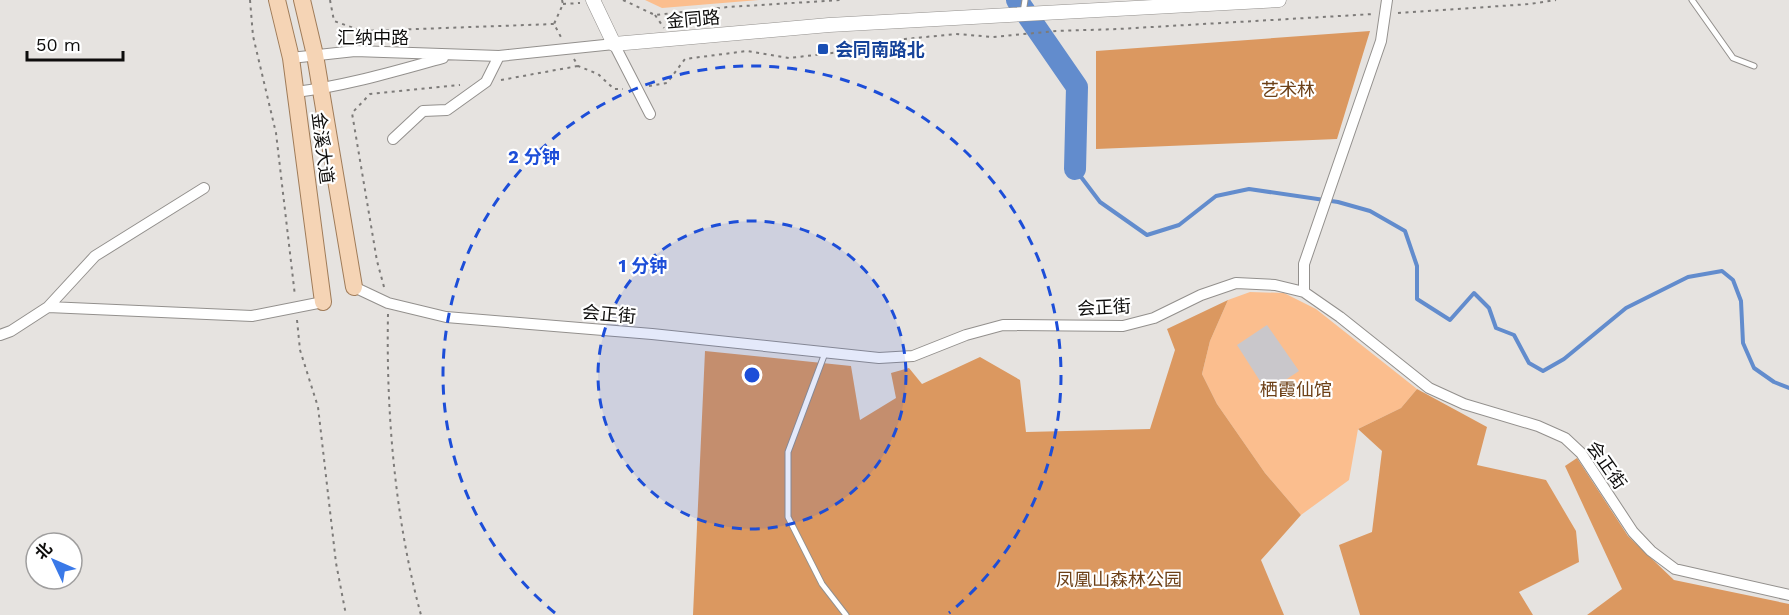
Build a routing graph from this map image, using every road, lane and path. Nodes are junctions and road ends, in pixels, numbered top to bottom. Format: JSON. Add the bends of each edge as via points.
{"nodes":[{"id":1,"x":277,"y":0,"type":"edge"},
{"id":2,"x":302,"y":0,"type":"edge"},
{"id":3,"x":330,"y":0,"type":"edge"},
{"id":4,"x":562,"y":0,"type":"edge"},
{"id":5,"x":593,"y":0,"type":"edge"},
{"id":6,"x":623,"y":0,"type":"edge"},
{"id":7,"x":841,"y":0,"type":"edge"},
{"id":8,"x":1026,"y":0,"type":"edge"},
{"id":9,"x":1279,"y":0,"type":"edge"},
{"id":10,"x":1387,"y":0,"type":"edge"},
{"id":11,"x":1556,"y":0,"type":"edge"},
{"id":12,"x":1692,"y":0,"type":"edge"},
{"id":13,"x":1385,"y":13,"type":"junction"},
{"id":14,"x":1023,"y":14,"type":"junction"},
{"id":15,"x":554,"y":24,"type":"junction"},
{"id":16,"x":614,"y":44,"type":"junction"},
{"id":17,"x":569,"y":50,"type":"junction"},
{"id":18,"x":315,"y":55,"type":"junction"},
{"id":19,"x":455,"y":55,"type":"junction"},
{"id":20,"x":499,"y":56,"type":"junction"},
{"id":21,"x":291,"y":58,"type":"junction"},
{"id":22,"x":578,"y":66,"type":"junction"},
{"id":23,"x":1754,"y":66,"type":"dead end"},
{"id":24,"x":486,"y":82,"type":"junction"},
{"id":25,"x":462,"y":85,"type":"dead end"},
{"id":26,"x":636,"y":87,"type":"junction"},
{"id":27,"x":320,"y":89,"type":"junction"},
{"id":28,"x":296,"y":92,"type":"junction"},
{"id":29,"x":650,"y":114,"type":"dead end"},
{"id":30,"x":393,"y":139,"type":"dead end"},
{"id":31,"x":306,"y":168,"type":"junction"},
{"id":32,"x":335,"y":180,"type":"junction"},
{"id":33,"x":204,"y":188,"type":"dead end"},
{"id":34,"x":354,"y":287,"type":"joint"},
{"id":35,"x":1304,"y":292,"type":"junction"},
{"id":36,"x":323,"y":302,"type":"joint"},
{"id":37,"x":388,"y":303,"type":"junction"},
{"id":38,"x":48,"y":307,"type":"junction"},
{"id":39,"x":0,"y":335,"type":"edge"},
{"id":40,"x":825,"y":353,"type":"junction"},
{"id":41,"x":1789,"y":595,"type":"edge"},
{"id":42,"x":421,"y":615,"type":"edge"},
{"id":43,"x":846,"y":615,"type":"edge"}],
"edges":[{"from":1,"to":21,"type":"main road","name":"金溪大道"},
{"from":2,"to":18,"type":"main road","name":"金溪大道"},
{"from":3,"to":15,"type":"path","via":[[334,21],[362,31]]},
{"from":4,"to":15,"type":"path"},
{"from":5,"to":16,"type":"street"},
{"from":6,"to":7,"type":"path","via":[[656,15]]},
{"from":8,"to":14,"type":"lane"},
{"from":9,"to":14,"type":"street","name":"金同路"},
{"from":10,"to":13,"type":"street"},
{"from":11,"to":13,"type":"path"},
{"from":12,"to":23,"type":"lane","via":[[1733,58]]},
{"from":13,"to":26,"type":"path","via":[[993,37],[956,34],[789,58],[747,51],[685,59],[667,83]]},
{"from":13,"to":35,"type":"street","via":[[1381,41],[1304,264]]},
{"from":14,"to":16,"type":"street","name":"金同路","via":[[830,25]]},
{"from":15,"to":17,"type":"path"},
{"from":16,"to":17,"type":"street","name":"汇纳中路"},
{"from":16,"to":26,"type":"street"},
{"from":17,"to":20,"type":"street","name":"汇纳中路"},
{"from":17,"to":22,"type":"path"},
{"from":18,"to":19,"type":"street","name":"汇纳中路","via":[[355,51]]},
{"from":18,"to":21,"type":"street","name":"汇纳中路"},
{"from":18,"to":27,"type":"main road","name":"金溪大道"},
{"from":19,"to":20,"type":"street","name":"汇纳中路"},
{"from":19,"to":27,"type":"street","name":"汇纳中路"},
{"from":20,"to":24,"type":"street"},
{"from":21,"to":28,"type":"main road","name":"金溪大道"},
{"from":22,"to":24,"type":"path"},
{"from":22,"to":26,"type":"path","via":[[598,74],[614,89]]},
{"from":24,"to":30,"type":"street","via":[[447,110],[423,111]]},
{"from":25,"to":37,"type":"path","via":[[370,94],[352,113]]},
{"from":26,"to":29,"type":"street"},
{"from":27,"to":28,"type":"street","name":"汇纳中路"},
{"from":27,"to":32,"type":"main road","name":"金溪大道"},
{"from":28,"to":31,"type":"main road","name":"金溪大道"},
{"from":31,"to":32,"type":"main road","via":[[321,149]]},
{"from":31,"to":36,"type":"main road","name":"金溪大道"},
{"from":32,"to":34,"type":"main road","name":"金溪大道"},
{"from":33,"to":38,"type":"street","via":[[95,256]]},
{"from":34,"to":37,"type":"street","name":"会正街"},
{"from":35,"to":40,"type":"street","name":"会正街","via":[[1275,285],[1236,283],[1123,327],[1003,325],[913,356],[879,358]]},
{"from":35,"to":41,"type":"street","name":"会正街","via":[[1429,388],[1565,438],[1581,453],[1633,532],[1675,569]]},
{"from":36,"to":38,"type":"street","via":[[252,316]]},
{"from":37,"to":40,"type":"street","name":"会正街","via":[[446,317]]},
{"from":37,"to":42,"type":"path","via":[[387,375],[394,466],[411,582]]},
{"from":38,"to":39,"type":"street"},
{"from":40,"to":43,"type":"lane","via":[[788,452],[788,517],[822,584]]}]}
